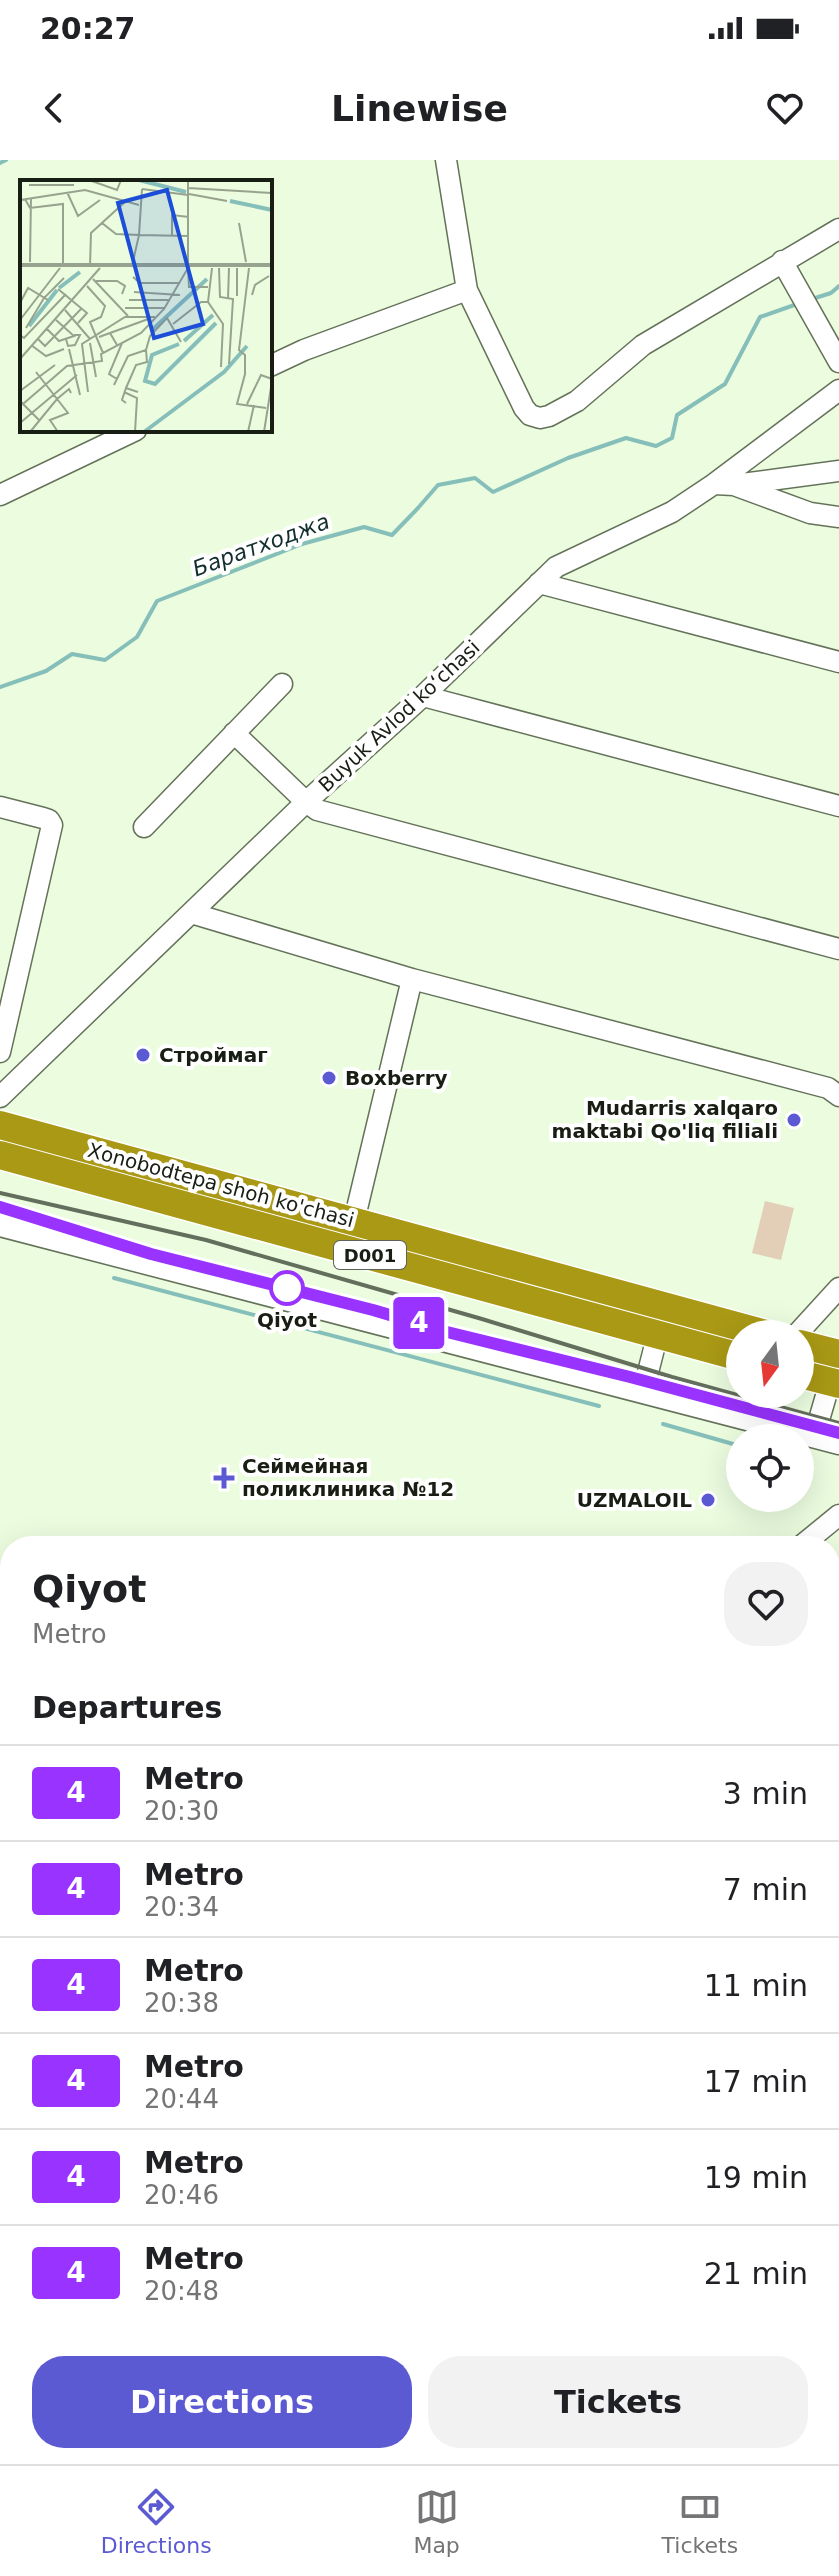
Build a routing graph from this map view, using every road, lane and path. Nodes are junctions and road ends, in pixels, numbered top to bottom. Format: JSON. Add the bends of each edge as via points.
{"nodes":[{"id":1,"x":446,"y":160,"type":"edge"},
{"id":2,"x":839,"y":229,"type":"edge"},
{"id":3,"x":782,"y":261,"type":"junction"},
{"id":4,"x":467,"y":290,"type":"junction"},
{"id":5,"x":839,"y":362,"type":"edge"},
{"id":6,"x":272,"y":365,"type":"edge"},
{"id":7,"x":839,"y":390,"type":"edge"},
{"id":8,"x":132,"y":432,"type":"edge"},
{"id":9,"x":839,"y":471,"type":"edge"},
{"id":10,"x":724,"y":485,"type":"junction"},
{"id":11,"x":0,"y":495,"type":"edge"},
{"id":12,"x":839,"y":517,"type":"edge"},
{"id":13,"x":539,"y":583,"type":"junction"},
{"id":14,"x":839,"y":662,"type":"edge"},
{"id":15,"x":282,"y":684,"type":"dead end"},
{"id":16,"x":423,"y":696,"type":"junction"},
{"id":17,"x":234,"y":733,"type":"junction"},
{"id":18,"x":306,"y":802,"type":"junction"},
{"id":19,"x":839,"y":806,"type":"edge"},
{"id":20,"x":0,"y":807,"type":"edge"},
{"id":21,"x":144,"y":827,"type":"dead end"},
{"id":22,"x":191,"y":913,"type":"junction"},
{"id":23,"x":839,"y":949,"type":"edge"},
{"id":24,"x":412,"y":979,"type":"junction"},
{"id":25,"x":6,"y":996,"type":"edge"},
{"id":26,"x":0,"y":1052,"type":"edge"},
{"id":27,"x":839,"y":1096,"type":"edge"},
{"id":28,"x":0,"y":1097,"type":"edge"},
{"id":29,"x":0,"y":1125,"type":"edge"},
{"id":30,"x":0,"y":1155,"type":"edge"},
{"id":31,"x":354,"y":1221,"type":"junction"},
{"id":32,"x":0,"y":1226,"type":"edge"},
{"id":33,"x":537,"y":1271,"type":"junction"},
{"id":34,"x":839,"y":1288,"type":"edge"},
{"id":35,"x":529,"y":1298,"type":"junction"},
{"id":36,"x":810,"y":1320,"type":"edge"},
{"id":37,"x":726,"y":1323,"type":"edge"},
{"id":38,"x":658,"y":1333,"type":"junction"},
{"id":39,"x":814,"y":1348,"type":"edge"},
{"id":40,"x":726,"y":1353,"type":"edge"},
{"id":41,"x":839,"y":1354,"type":"edge"},
{"id":42,"x":814,"y":1378,"type":"edge"},
{"id":43,"x":834,"y":1383,"type":"edge"},
{"id":44,"x":643,"y":1392,"type":"junction"},
{"id":45,"x":765,"y":1424,"type":"edge"},
{"id":46,"x":814,"y":1437,"type":"joint"},
{"id":47,"x":839,"y":1444,"type":"edge"},
{"id":48,"x":839,"y":1515,"type":"edge"},
{"id":49,"x":813,"y":1536,"type":"edge"}],
"edges":[{"from":1,"to":4,"type":"street"},
{"from":2,"to":3,"type":"street"},
{"from":3,"to":4,"type":"street","via":[[643,345],[577,401],[540,418],[524,408]]},
{"from":3,"to":5,"type":"street"},
{"from":4,"to":6,"type":"street"},
{"from":7,"to":10,"type":"street","name":"Buyuk Avlod koʻchasi"},
{"from":8,"to":11,"type":"street"},
{"from":9,"to":10,"type":"street"},
{"from":10,"to":12,"type":"street"},
{"from":10,"to":13,"type":"street","name":"Buyuk Avlod koʻchasi","via":[[556,567]]},
{"from":13,"to":14,"type":"street"},
{"from":13,"to":16,"type":"street","name":"Buyuk Avlod koʻchasi"},
{"from":15,"to":17,"type":"street"},
{"from":16,"to":18,"type":"street","name":"Buyuk Avlod koʻchasi"},
{"from":16,"to":19,"type":"street"},
{"from":17,"to":18,"type":"street"},
{"from":17,"to":21,"type":"street"},
{"from":18,"to":22,"type":"street","name":"Buyuk Avlod koʻchasi"},
{"from":18,"to":23,"type":"street","via":[[317,810]]},
{"from":20,"to":25,"type":"street","via":[[52,825]]},
{"from":22,"to":24,"type":"street"},
{"from":22,"to":28,"type":"street","name":"Buyuk Avlod koʻchasi"},
{"from":24,"to":27,"type":"street","via":[[828,1088]]},
{"from":24,"to":31,"type":"street"},
{"from":25,"to":26,"type":"street"},
{"from":29,"to":31,"type":"highway","name":"Xonobodtepa shoh ko'chasi","number":"D001"},
{"from":30,"to":35,"type":"highway","name":"Xonobodtepa shoh ko'chasi","number":"D001"},
{"from":31,"to":33,"type":"highway","name":"Xonobodtepa shoh ko'chasi","number":"D001"},
{"from":32,"to":44,"type":"street"},
{"from":33,"to":35,"type":"highway"},
{"from":33,"to":37,"type":"highway","name":"Xonobodtepa shoh ko'chasi","number":"D001"},
{"from":34,"to":36,"type":"street"},
{"from":35,"to":38,"type":"highway","name":"Xonobodtepa shoh ko'chasi","number":"D001"},
{"from":38,"to":40,"type":"highway","name":"Xonobodtepa shoh ko'chasi","number":"D001"},
{"from":38,"to":44,"type":"street"},
{"from":39,"to":41,"type":"highway"},
{"from":42,"to":43,"type":"highway"},
{"from":43,"to":46,"type":"street"},
{"from":44,"to":45,"type":"street"},
{"from":46,"to":47,"type":"street"},
{"from":48,"to":49,"type":"street"}]}
